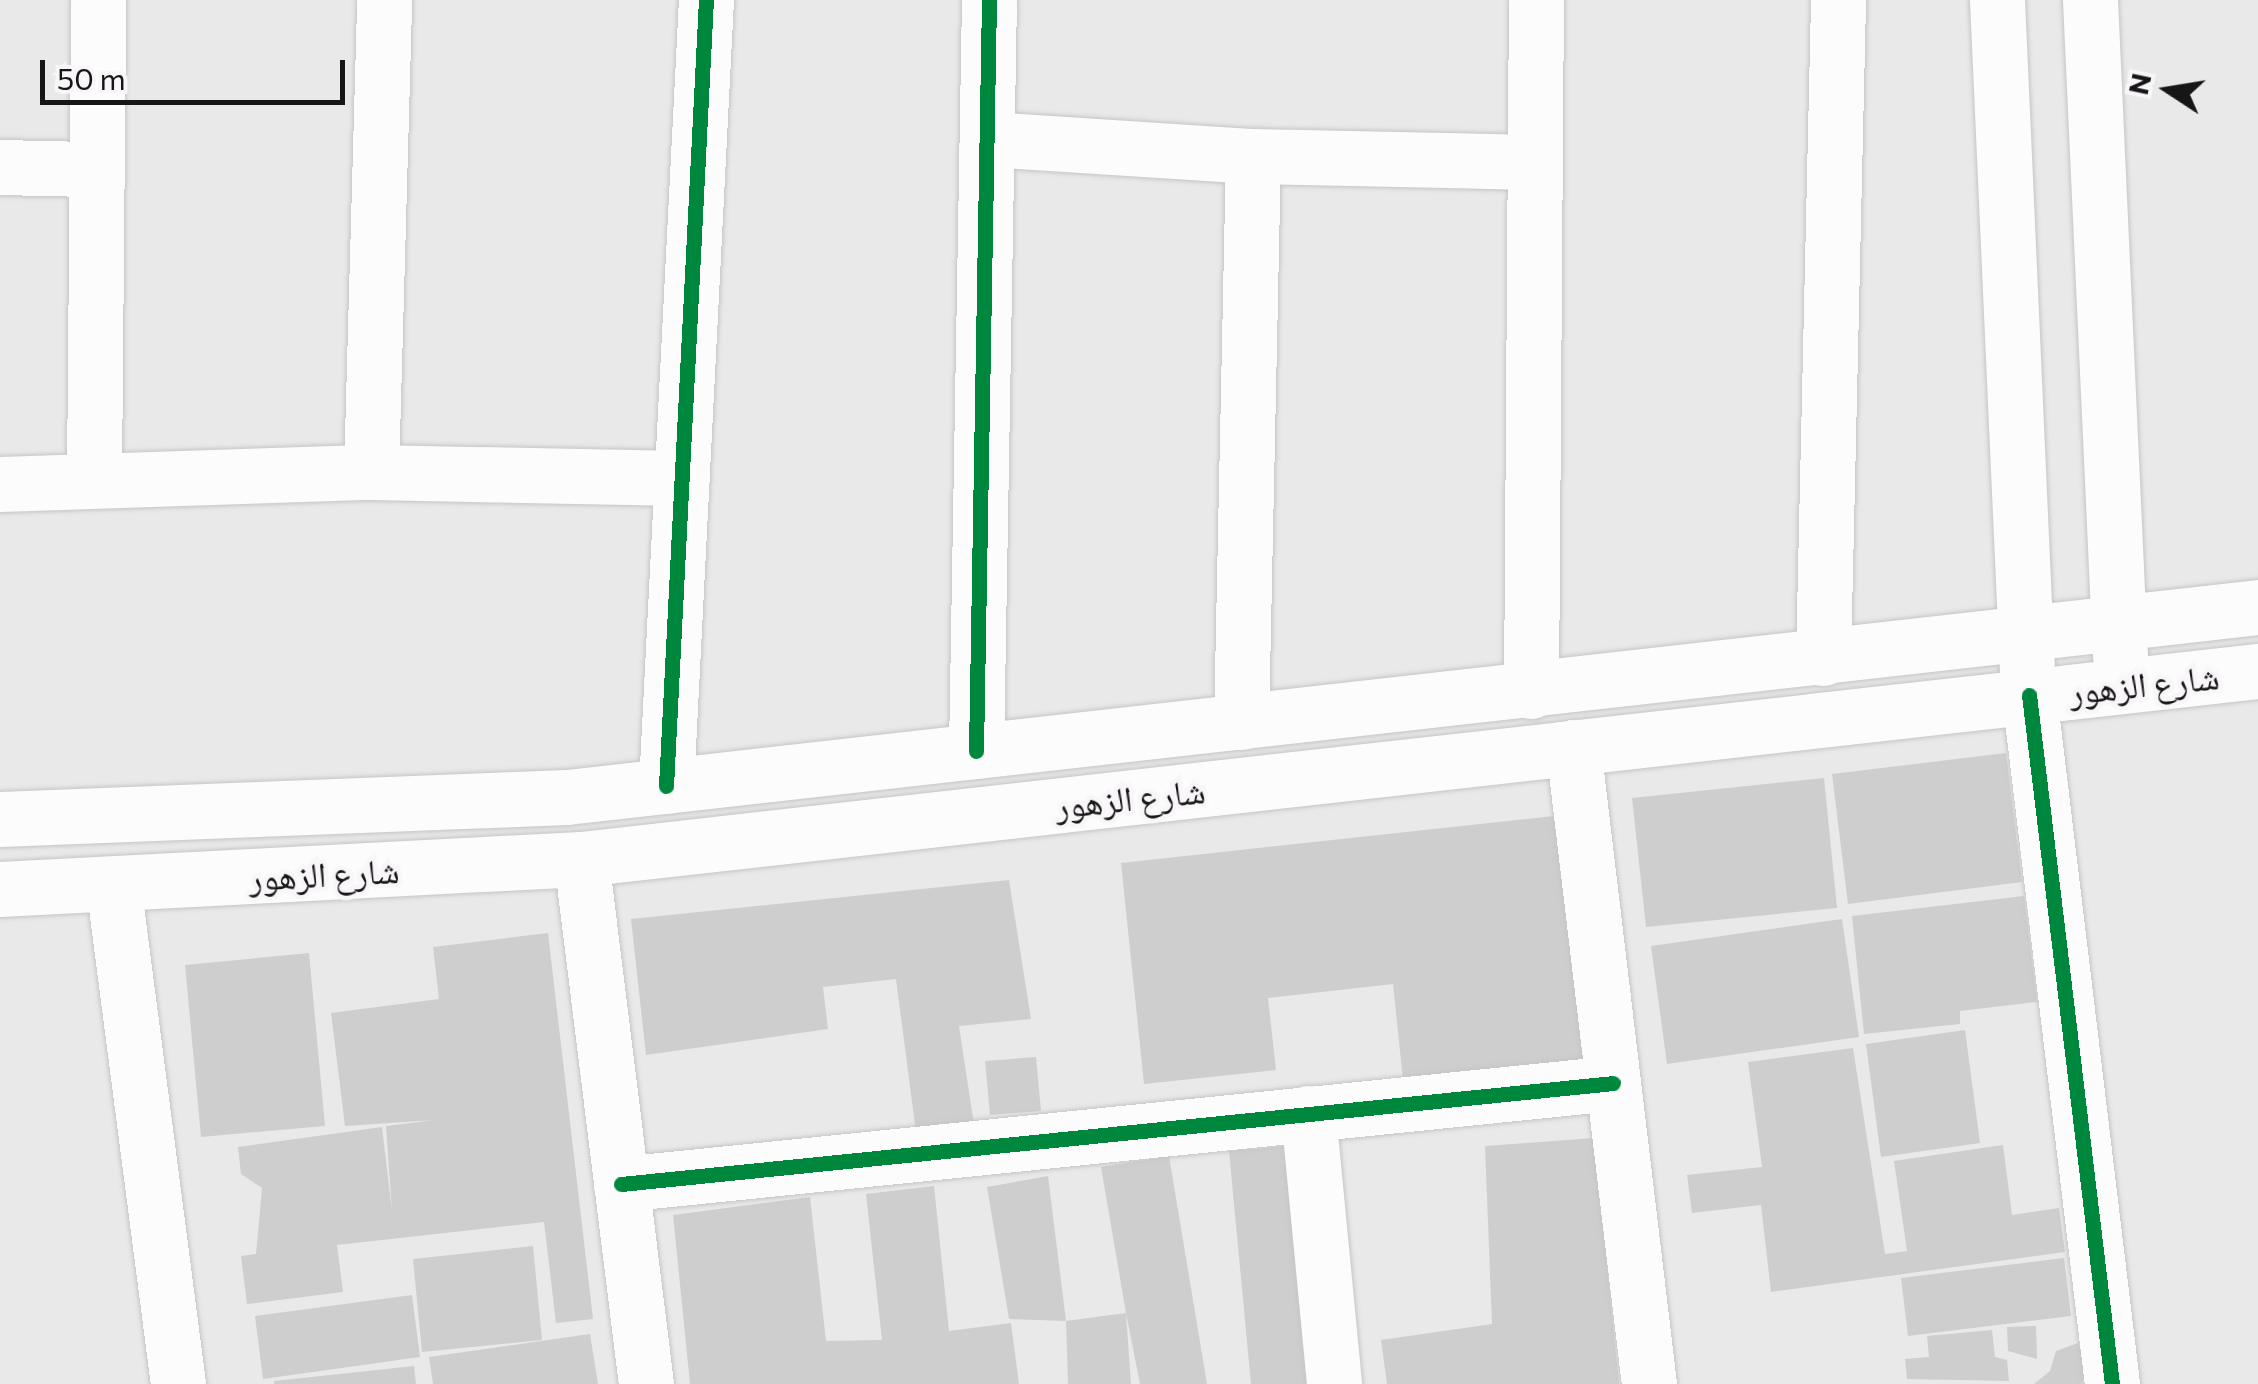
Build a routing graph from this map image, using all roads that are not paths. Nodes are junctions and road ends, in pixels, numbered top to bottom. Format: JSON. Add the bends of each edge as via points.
{"nodes":[{"id":1,"x":98,"y":0,"type":"edge"},
{"id":2,"x":384,"y":0,"type":"edge"},
{"id":3,"x":706,"y":0,"type":"edge"},
{"id":4,"x":989,"y":0,"type":"edge"},
{"id":5,"x":1536,"y":0,"type":"edge"},
{"id":6,"x":1838,"y":0,"type":"edge"},
{"id":7,"x":1997,"y":0,"type":"edge"},
{"id":8,"x":2090,"y":0,"type":"edge"},
{"id":9,"x":988,"y":139,"type":"junction"},
{"id":10,"x":1254,"y":156,"type":"junction"},
{"id":11,"x":1534,"y":162,"type":"junction"},
{"id":12,"x":0,"y":167,"type":"edge"},
{"id":13,"x":92,"y":169,"type":"junction"},
{"id":14,"x":370,"y":472,"type":"junction"},
{"id":15,"x":94,"y":478,"type":"junction"},
{"id":16,"x":682,"y":478,"type":"junction"},
{"id":17,"x":0,"y":484,"type":"edge"},
{"id":18,"x":2258,"y":608,"type":"edge"},
{"id":19,"x":2118,"y":622,"type":"junction"},
{"id":20,"x":2024,"y":634,"type":"junction"},
{"id":21,"x":1824,"y":658,"type":"junction"},
{"id":22,"x":2258,"y":671,"type":"edge"},
{"id":23,"x":2121,"y":684,"type":"junction"},
{"id":24,"x":1530,"y":691,"type":"junction"},
{"id":25,"x":2029,"y":695,"type":"junction"},
{"id":26,"x":1241,"y":722,"type":"junction"},
{"id":27,"x":1574,"y":747,"type":"junction"},
{"id":28,"x":950,"y":754,"type":"junction"},
{"id":29,"x":666,"y":786,"type":"junction"},
{"id":30,"x":0,"y":820,"type":"edge"},
{"id":31,"x":929,"y":820,"type":"junction"},
{"id":32,"x":580,"y":859,"type":"junction"},
{"id":33,"x":113,"y":884,"type":"junction"},
{"id":34,"x":0,"y":889,"type":"edge"},
{"id":35,"x":1613,"y":1083,"type":"junction"},
{"id":36,"x":1308,"y":1113,"type":"junction"},
{"id":37,"x":620,"y":1184,"type":"junction"},
{"id":38,"x":178,"y":1384,"type":"edge"},
{"id":39,"x":646,"y":1384,"type":"edge"},
{"id":40,"x":1334,"y":1384,"type":"edge"},
{"id":41,"x":1649,"y":1384,"type":"edge"},
{"id":42,"x":2112,"y":1384,"type":"edge"}],
"edges":[{"from":1,"to":13,"type":"street"},
{"from":2,"to":14,"type":"street"},
{"from":3,"to":16,"type":"street"},
{"from":4,"to":9,"type":"street"},
{"from":5,"to":11,"type":"street"},
{"from":6,"to":21,"type":"street"},
{"from":7,"to":20,"type":"street"},
{"from":8,"to":19,"type":"street"},
{"from":9,"to":10,"type":"street"},
{"from":9,"to":28,"type":"street"},
{"from":10,"to":11,"type":"street"},
{"from":10,"to":26,"type":"street"},
{"from":11,"to":24,"type":"street"},
{"from":12,"to":13,"type":"street"},
{"from":13,"to":15,"type":"street"},
{"from":14,"to":15,"type":"street"},
{"from":14,"to":16,"type":"street"},
{"from":15,"to":17,"type":"street"},
{"from":16,"to":29,"type":"street"},
{"from":18,"to":19,"type":"street","name":"شارع الزهور"},
{"from":19,"to":20,"type":"street","name":"شارع الزهور"},
{"from":19,"to":23,"type":"street"},
{"from":20,"to":21,"type":"street","name":"شارع الزهور"},
{"from":20,"to":25,"type":"street"},
{"from":21,"to":24,"type":"street","name":"شارع الزهور"},
{"from":22,"to":23,"type":"street","name":"شارع الزهور"},
{"from":23,"to":25,"type":"street","name":"شارع الزهور"},
{"from":24,"to":26,"type":"street","name":"شارع الزهور"},
{"from":25,"to":27,"type":"street","name":"شارع الزهور"},
{"from":25,"to":42,"type":"street"},
{"from":26,"to":28,"type":"street","name":"شارع الزهور"},
{"from":27,"to":31,"type":"street","name":"شارع الزهور"},
{"from":27,"to":35,"type":"street"},
{"from":28,"to":29,"type":"street","name":"شارع الزهور"},
{"from":28,"to":31,"type":"street"},
{"from":29,"to":30,"type":"street","name":"شارع الزهور","via":[[547,798]]},
{"from":31,"to":32,"type":"street","name":"شارع الزهور"},
{"from":32,"to":33,"type":"street","name":"شارع الزهور"},
{"from":32,"to":37,"type":"street"},
{"from":33,"to":34,"type":"street","name":"شارع الزهور"},
{"from":33,"to":38,"type":"street"},
{"from":35,"to":36,"type":"street"},
{"from":35,"to":41,"type":"street"},
{"from":36,"to":37,"type":"street"},
{"from":36,"to":40,"type":"street"},
{"from":37,"to":39,"type":"street"}]}
